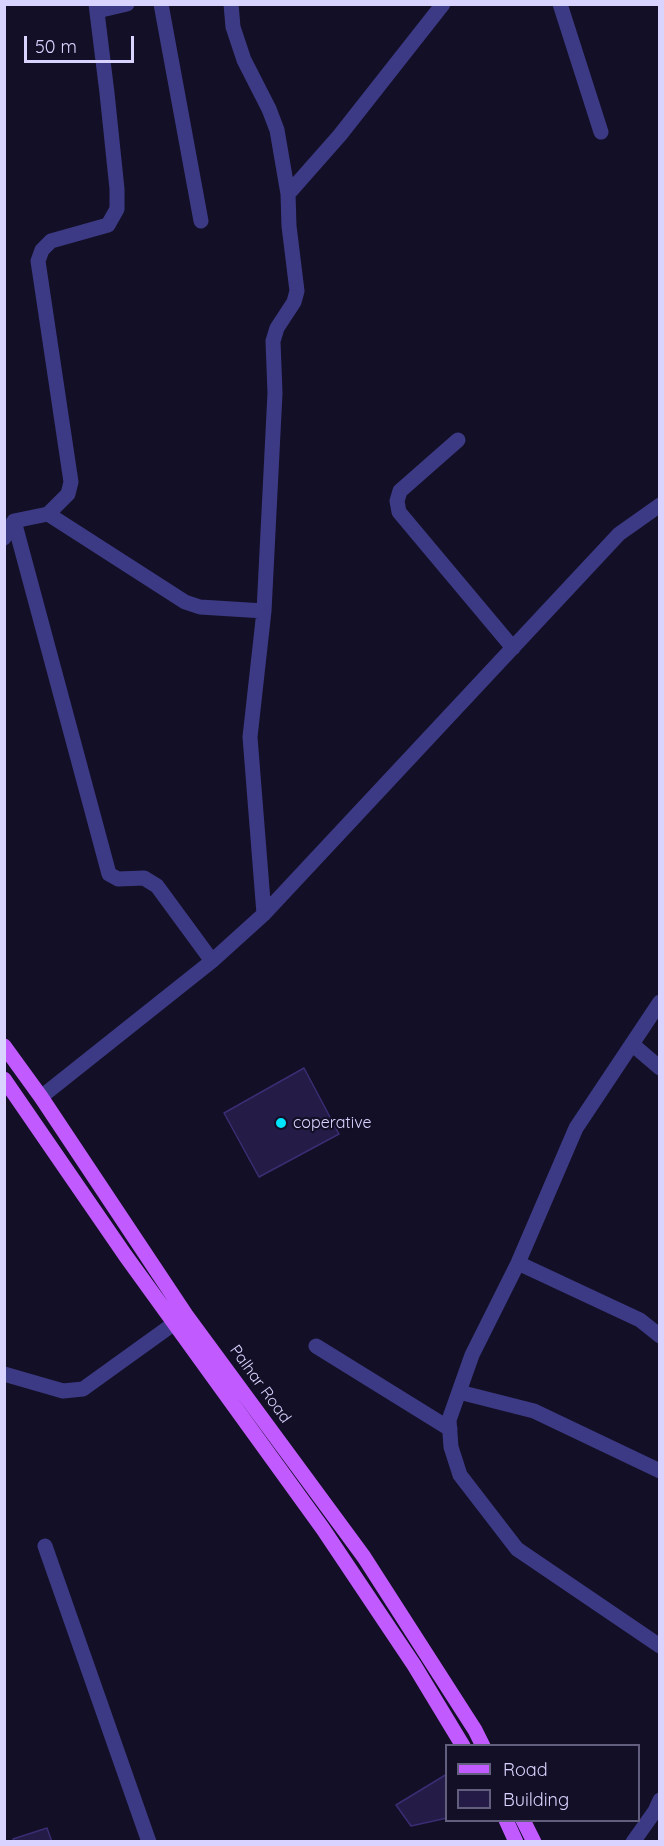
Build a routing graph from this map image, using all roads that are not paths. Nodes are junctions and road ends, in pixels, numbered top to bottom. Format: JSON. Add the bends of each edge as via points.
{"nodes":[{"id":1,"x":128,"y":4,"type":"edge"},
{"id":2,"x":161,"y":4,"type":"edge"},
{"id":3,"x":231,"y":4,"type":"edge"},
{"id":4,"x":443,"y":4,"type":"edge"},
{"id":5,"x":560,"y":4,"type":"edge"},
{"id":6,"x":97,"y":8,"type":"edge"},
{"id":7,"x":601,"y":132,"type":"dead end"},
{"id":8,"x":288,"y":194,"type":"junction"},
{"id":9,"x":201,"y":221,"type":"dead end"},
{"id":10,"x":458,"y":440,"type":"dead end"},
{"id":11,"x":660,"y":505,"type":"edge"},
{"id":12,"x":48,"y":514,"type":"junction"},
{"id":13,"x":14,"y":521,"type":"junction"},
{"id":14,"x":4,"y":538,"type":"edge"},
{"id":15,"x":264,"y":610,"type":"junction"},
{"id":16,"x":513,"y":648,"type":"junction"},
{"id":17,"x":264,"y":914,"type":"junction"},
{"id":18,"x":212,"y":961,"type":"junction"},
{"id":19,"x":660,"y":1002,"type":"edge"},
{"id":20,"x":632,"y":1044,"type":"junction"},
{"id":21,"x":4,"y":1046,"type":"edge"},
{"id":22,"x":660,"y":1068,"type":"edge"},
{"id":23,"x":4,"y":1079,"type":"edge"},
{"id":24,"x":41,"y":1098,"type":"junction"},
{"id":25,"x":518,"y":1263,"type":"junction"},
{"id":26,"x":180,"y":1319,"type":"junction"},
{"id":27,"x":660,"y":1336,"type":"edge"},
{"id":28,"x":316,"y":1346,"type":"dead end"},
{"id":29,"x":4,"y":1374,"type":"edge"},
{"id":30,"x":459,"y":1392,"type":"junction"},
{"id":31,"x":450,"y":1430,"type":"junction"},
{"id":32,"x":660,"y":1471,"type":"edge"},
{"id":33,"x":45,"y":1546,"type":"dead end"},
{"id":34,"x":660,"y":1646,"type":"edge"},
{"id":35,"x":462,"y":1744,"type":"edge"},
{"id":36,"x":482,"y":1744,"type":"edge"},
{"id":37,"x":660,"y":1800,"type":"edge"},
{"id":38,"x":506,"y":1822,"type":"edge"},
{"id":39,"x":524,"y":1822,"type":"edge"},
{"id":40,"x":149,"y":1842,"type":"edge"},
{"id":41,"x":516,"y":1842,"type":"edge"},
{"id":42,"x":534,"y":1842,"type":"edge"},
{"id":43,"x":633,"y":1842,"type":"edge"}],
"edges":[{"from":1,"to":6,"type":"street"},
{"from":2,"to":9,"type":"street"},
{"from":3,"to":8,"type":"street","via":[[233,27],[244,60],[277,130]]},
{"from":4,"to":8,"type":"street"},
{"from":5,"to":7,"type":"street"},
{"from":6,"to":12,"type":"street","via":[[117,209],[108,225],[51,241],[38,261],[71,482],[68,494]]},
{"from":8,"to":15,"type":"street","via":[[297,291],[273,341],[275,393]]},
{"from":10,"to":16,"type":"street","via":[[400,491],[399,512]]},
{"from":11,"to":16,"type":"street","via":[[619,534]]},
{"from":12,"to":13,"type":"street"},
{"from":12,"to":15,"type":"street","via":[[185,602],[200,607]]},
{"from":13,"to":14,"type":"street"},
{"from":13,"to":18,"type":"street","via":[[109,874],[118,879],[144,878],[157,886]]},
{"from":15,"to":17,"type":"street","via":[[250,737]]},
{"from":16,"to":17,"type":"street"},
{"from":17,"to":18,"type":"street"},
{"from":18,"to":24,"type":"street"},
{"from":19,"to":20,"type":"street"},
{"from":20,"to":22,"type":"street"},
{"from":20,"to":25,"type":"street","via":[[576,1128]]},
{"from":21,"to":24,"type":"main road","name":"Palhar Road"},
{"from":23,"to":26,"type":"main road","name":"Palhar Road","via":[[125,1255]]},
{"from":24,"to":26,"type":"main road","name":"Palhar Road"},
{"from":25,"to":27,"type":"street","via":[[640,1320]]},
{"from":25,"to":30,"type":"street","via":[[472,1354]]},
{"from":26,"to":29,"type":"street","via":[[83,1389],[63,1391]]},
{"from":26,"to":35,"type":"main road","name":"Palhar Road","via":[[414,1665]]},
{"from":26,"to":36,"type":"main road","name":"Palhar Road","via":[[239,1386],[364,1557]]},
{"from":28,"to":31,"type":"street"},
{"from":30,"to":31,"type":"street","via":[[449,1420]]},
{"from":30,"to":32,"type":"street","via":[[534,1411]]},
{"from":31,"to":34,"type":"street","via":[[460,1475],[517,1550]]},
{"from":33,"to":40,"type":"street"},
{"from":37,"to":43,"type":"street"},
{"from":38,"to":41,"type":"main road"},
{"from":39,"to":42,"type":"main road"}]}
